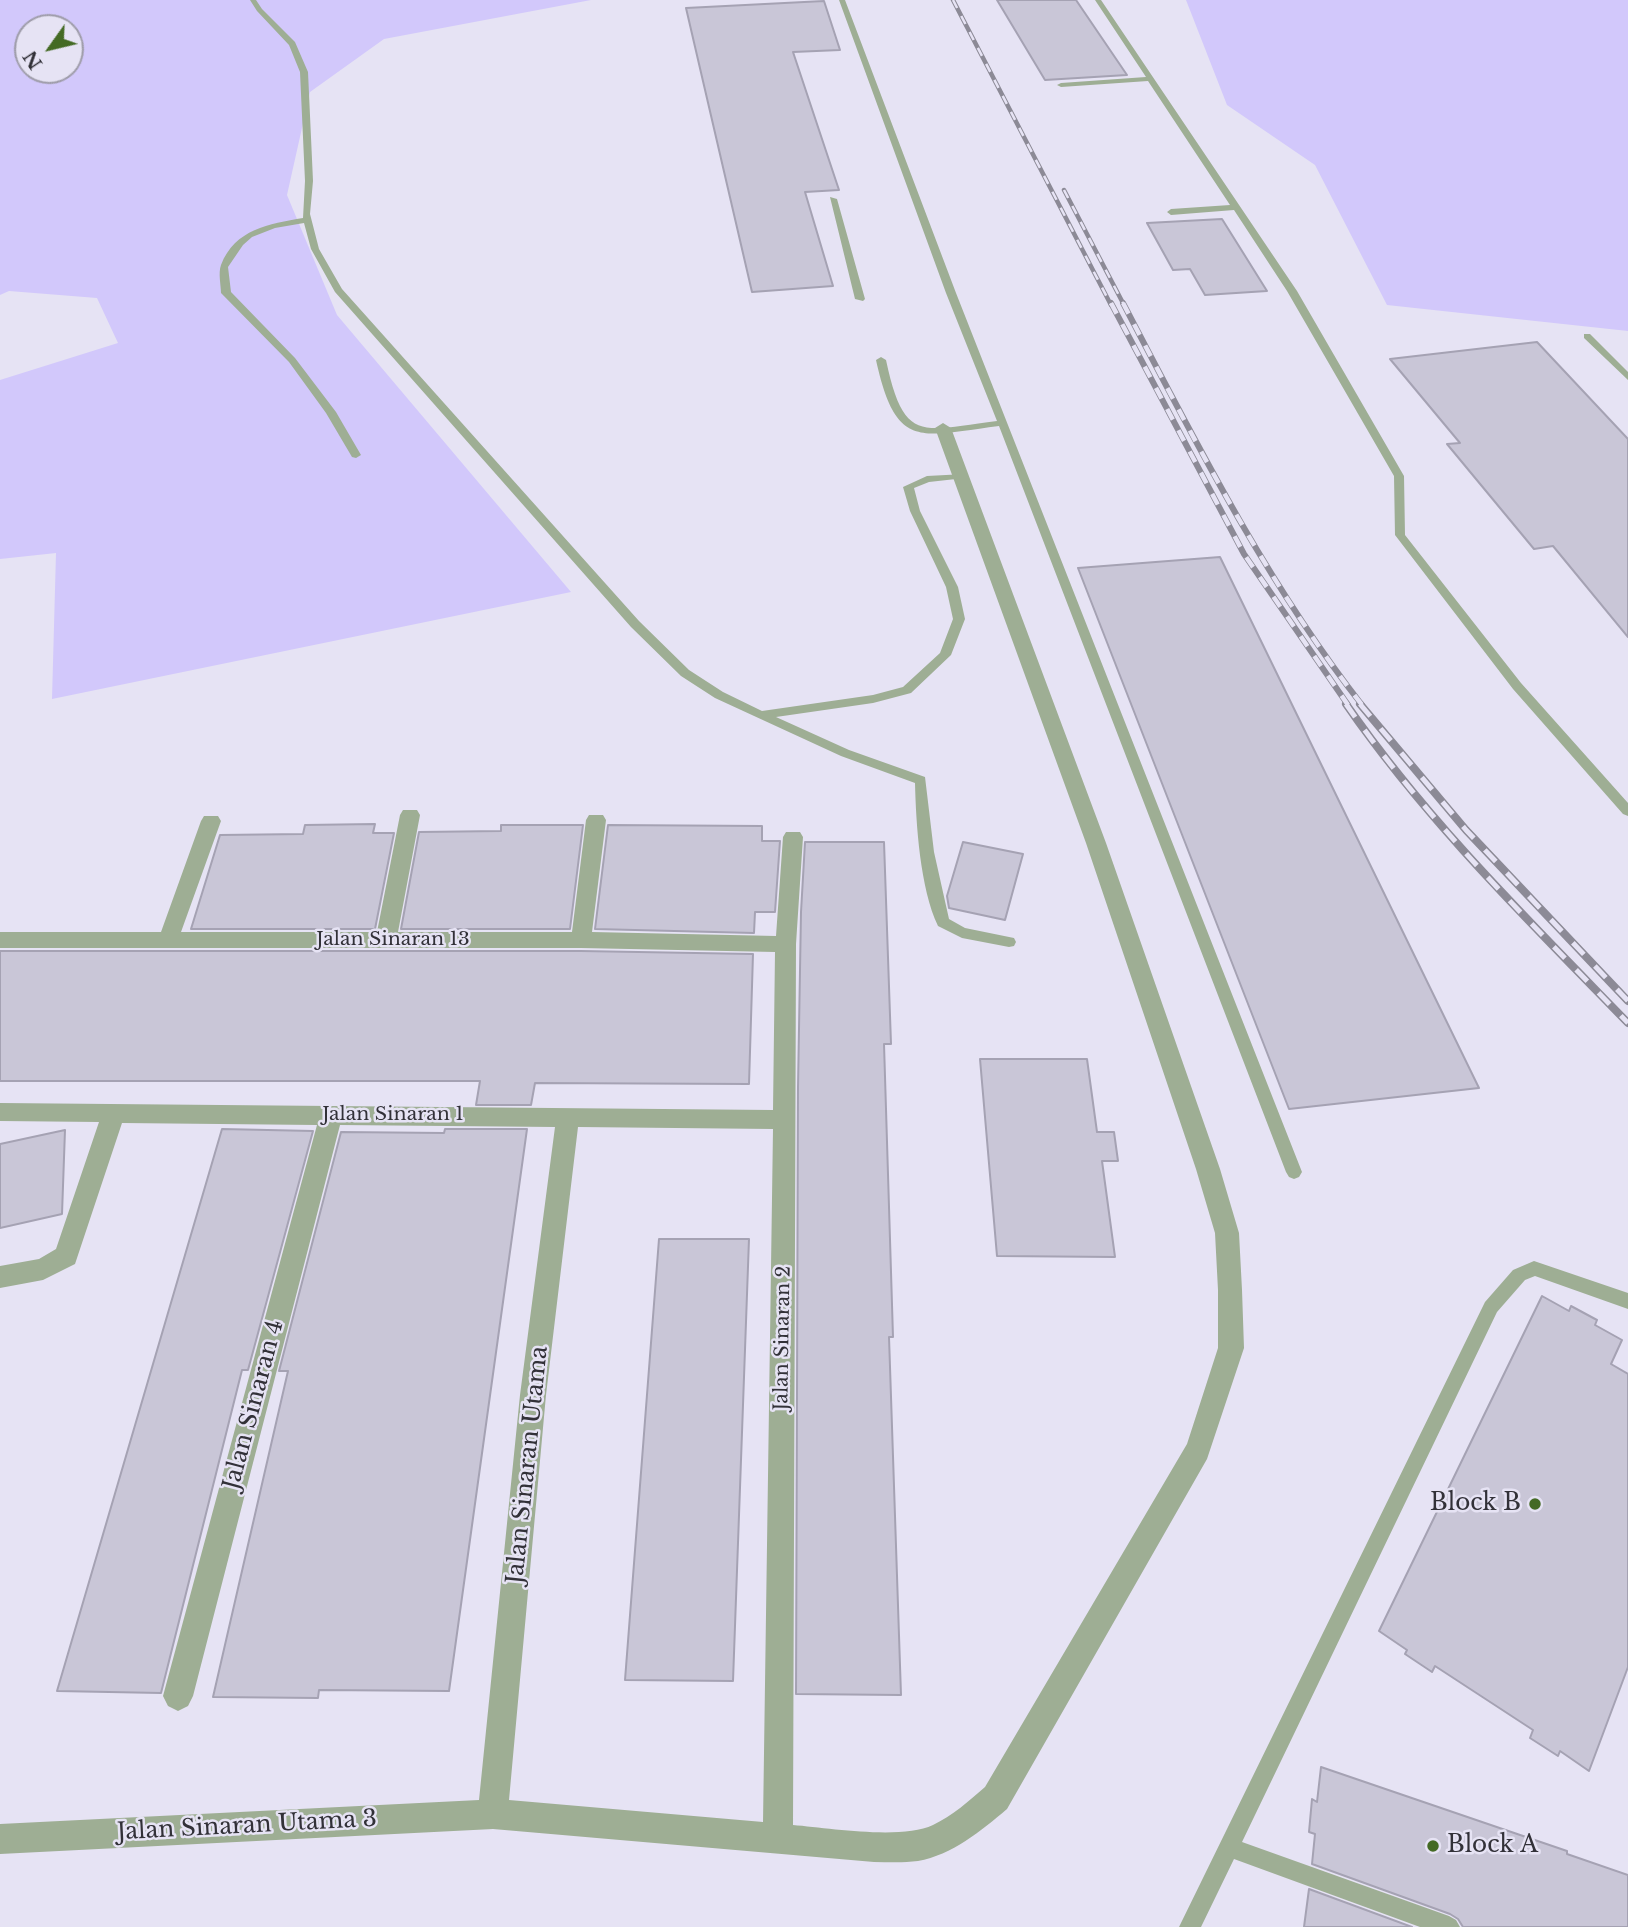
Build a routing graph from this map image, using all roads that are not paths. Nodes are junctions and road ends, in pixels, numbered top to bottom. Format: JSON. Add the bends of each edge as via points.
{"nodes":[{"id":1,"x":253,"y":0,"type":"edge"},
{"id":2,"x":842,"y":0,"type":"edge"},
{"id":3,"x":1098,"y":0,"type":"edge"},
{"id":4,"x":1149,"y":79,"type":"junction"},
{"id":5,"x":1061,"y":85,"type":"dead end"},
{"id":6,"x":833,"y":199,"type":"dead end"},
{"id":7,"x":1236,"y":207,"type":"junction"},
{"id":8,"x":1171,"y":212,"type":"dead end"},
{"id":9,"x":308,"y":220,"type":"junction"},
{"id":10,"x":860,"y":299,"type":"dead end"},
{"id":11,"x":1587,"y":336,"type":"dead end"},
{"id":12,"x":881,"y":360,"type":"dead end"},
{"id":13,"x":1628,"y":377,"type":"edge"},
{"id":14,"x":1003,"y":423,"type":"junction"},
{"id":15,"x":943,"y":428,"type":"junction"},
{"id":16,"x":356,"y":455,"type":"dead end"},
{"id":17,"x":961,"y":477,"type":"junction"},
{"id":18,"x":760,"y":715,"type":"junction"},
{"id":19,"x":1628,"y":811,"type":"edge"},
{"id":20,"x":410,"y":815,"type":"dead end"},
{"id":21,"x":596,"y":820,"type":"dead end"},
{"id":22,"x":211,"y":821,"type":"dead end"},
{"id":23,"x":793,"y":837,"type":"dead end"},
{"id":24,"x":0,"y":940,"type":"edge"},
{"id":25,"x":168,"y":940,"type":"junction"},
{"id":26,"x":386,"y":940,"type":"junction"},
{"id":27,"x":581,"y":940,"type":"junction"},
{"id":28,"x":1009,"y":942,"type":"dead end"},
{"id":29,"x":786,"y":944,"type":"junction"},
{"id":30,"x":0,"y":1112,"type":"edge"},
{"id":31,"x":114,"y":1112,"type":"junction"},
{"id":32,"x":331,"y":1115,"type":"junction"},
{"id":33,"x":568,"y":1116,"type":"junction"},
{"id":34,"x":785,"y":1120,"type":"junction"},
{"id":35,"x":1294,"y":1172,"type":"dead end"},
{"id":36,"x":0,"y":1277,"type":"edge"},
{"id":37,"x":1628,"y":1301,"type":"edge"},
{"id":38,"x":178,"y":1696,"type":"dead end"},
{"id":39,"x":493,"y":1814,"type":"junction"},
{"id":40,"x":0,"y":1839,"type":"edge"},
{"id":41,"x":778,"y":1839,"type":"junction"},
{"id":42,"x":1229,"y":1847,"type":"junction"},
{"id":43,"x":1190,"y":1927,"type":"edge"},
{"id":44,"x":1449,"y":1927,"type":"edge"}],
"edges":[{"from":1,"to":9,"type":"lane","via":[[292,44],[304,72]]},
{"from":2,"to":14,"type":"lane"},
{"from":3,"to":4,"type":"lane"},
{"from":4,"to":5,"type":"lane"},
{"from":4,"to":7,"type":"lane"},
{"from":6,"to":10,"type":"lane"},
{"from":7,"to":8,"type":"lane"},
{"from":7,"to":19,"type":"lane","via":[[1292,291],[1399,476],[1400,535],[1517,686]]},
{"from":9,"to":16,"type":"lane","via":[[273,226],[240,243],[224,267],[226,293],[292,360]]},
{"from":9,"to":18,"type":"lane","via":[[315,248],[338,290],[635,624],[685,673]]},
{"from":11,"to":13,"type":"lane"},
{"from":12,"to":15,"type":"lane","via":[[888,393],[903,419],[919,430]]},
{"from":14,"to":15,"type":"lane"},
{"from":14,"to":35,"type":"lane"},
{"from":15,"to":17,"type":"street","name":"Jalan Sinaran Utama 3"},
{"from":17,"to":18,"type":"lane","via":[[927,479],[908,487],[952,587],[959,619],[945,656],[906,690]]},
{"from":17,"to":41,"type":"street","name":"Jalan Sinaran Utama 3","via":[[1096,843],[1208,1169],[1227,1233],[1231,1348],[1198,1450],[996,1798],[969,1821],[920,1844],[874,1847]]},
{"from":18,"to":28,"type":"lane","via":[[921,780],[929,864],[943,922],[962,933]]},
{"from":20,"to":26,"type":"street"},
{"from":21,"to":27,"type":"street"},
{"from":22,"to":25,"type":"street"},
{"from":23,"to":29,"type":"street","name":"Jalan Sinaran 2"},
{"from":24,"to":25,"type":"street","name":"Jalan Sinaran 13"},
{"from":25,"to":26,"type":"street","name":"Jalan Sinaran 13"},
{"from":26,"to":27,"type":"street","name":"Jalan Sinaran 13"},
{"from":27,"to":29,"type":"street","name":"Jalan Sinaran 13"},
{"from":29,"to":34,"type":"street","name":"Jalan Sinaran 2"},
{"from":30,"to":31,"type":"street","name":"Jalan Sinaran 1"},
{"from":31,"to":32,"type":"street","name":"Jalan Sinaran 1"},
{"from":31,"to":36,"type":"street","via":[[66,1256],[43,1269]]},
{"from":32,"to":33,"type":"street","name":"Jalan Sinaran 1"},
{"from":32,"to":38,"type":"street","name":"Jalan Sinaran 4"},
{"from":33,"to":34,"type":"street","name":"Jalan Sinaran 1"},
{"from":33,"to":39,"type":"street","name":"Jalan Sinaran Utama","via":[[533,1395]]},
{"from":34,"to":41,"type":"street","name":"Jalan Sinaran 2"},
{"from":37,"to":42,"type":"lane","via":[[1534,1268],[1519,1275],[1491,1307]]},
{"from":39,"to":40,"type":"street","name":"Jalan Sinaran Utama 3"},
{"from":39,"to":41,"type":"street","name":"Jalan Sinaran Utama 3"},
{"from":42,"to":43,"type":"lane"},
{"from":42,"to":44,"type":"lane"}]}
